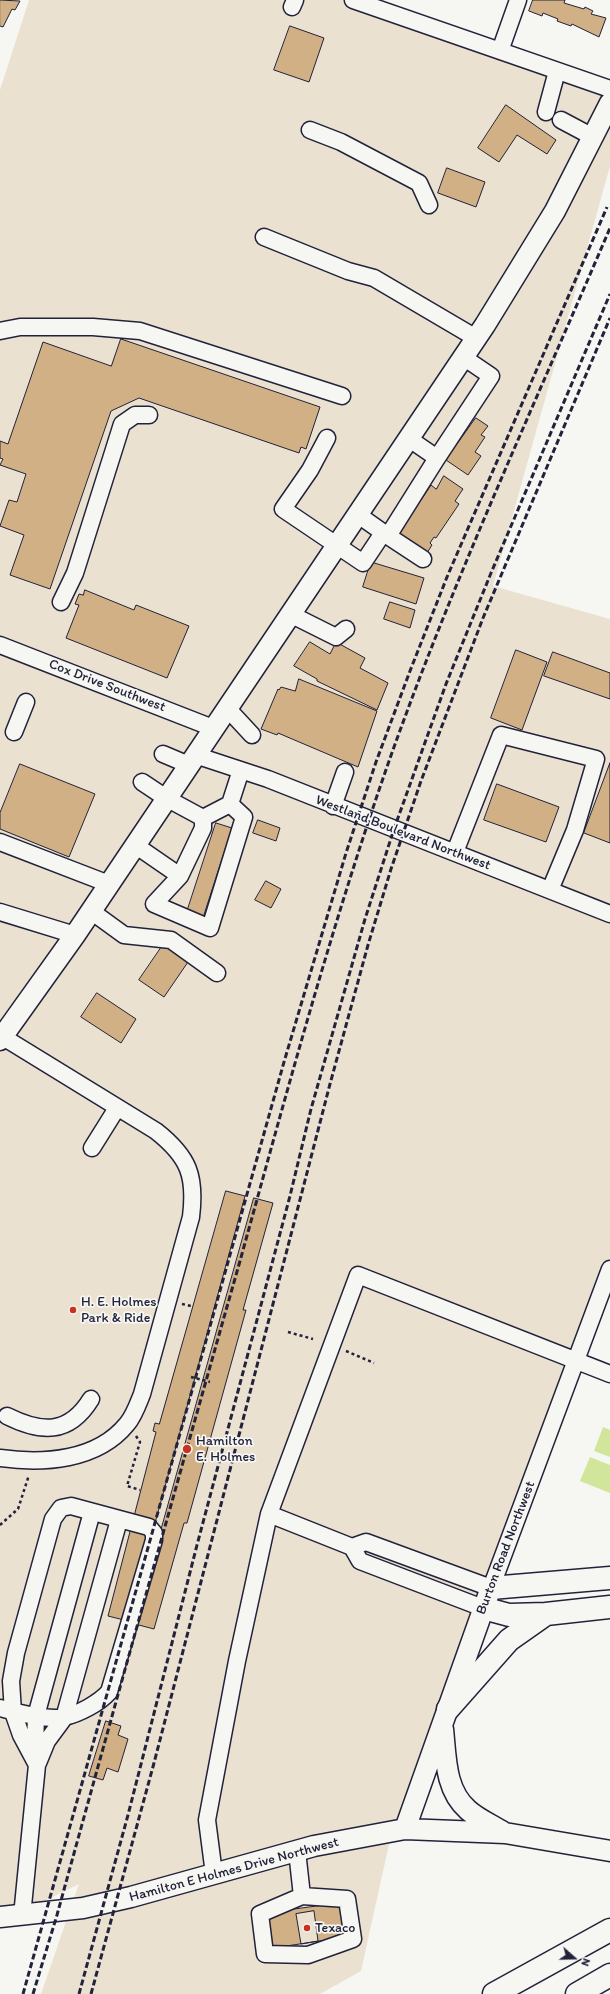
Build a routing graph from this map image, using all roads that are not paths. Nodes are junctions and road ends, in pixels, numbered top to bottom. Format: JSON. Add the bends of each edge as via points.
{"nodes":[{"id":1,"x":353,"y":0,"type":"edge"},
{"id":2,"x":518,"y":0,"type":"edge"},
{"id":3,"x":500,"y":51,"type":"junction"},
{"id":4,"x":557,"y":71,"type":"junction"},
{"id":5,"x":610,"y":89,"type":"edge"},
{"id":6,"x":610,"y":103,"type":"edge"},
{"id":7,"x":546,"y":112,"type":"dead end"},
{"id":8,"x":561,"y":120,"type":"dead end"},
{"id":9,"x":310,"y":130,"type":"dead end"},
{"id":10,"x":593,"y":137,"type":"junction"},
{"id":11,"x":429,"y":205,"type":"dead end"},
{"id":12,"x":264,"y":237,"type":"dead end"},
{"id":13,"x":0,"y":331,"type":"edge"},
{"id":14,"x":476,"y":338,"type":"junction"},
{"id":15,"x":463,"y":358,"type":"junction"},
{"id":16,"x":342,"y":396,"type":"dead end"},
{"id":17,"x":149,"y":415,"type":"dead end"},
{"id":18,"x":327,"y":438,"type":"dead end"},
{"id":19,"x":408,"y":438,"type":"junction"},
{"id":20,"x":437,"y":458,"type":"junction"},
{"id":21,"x":357,"y":514,"type":"junction"},
{"id":22,"x":386,"y":534,"type":"junction"},
{"id":23,"x":336,"y":545,"type":"junction"},
{"id":24,"x":423,"y":559,"type":"dead end"},
{"id":25,"x":61,"y":602,"type":"dead end"},
{"id":26,"x":290,"y":614,"type":"junction"},
{"id":27,"x":346,"y":629,"type":"dead end"},
{"id":28,"x":0,"y":645,"type":"edge"},
{"id":29,"x":26,"y":702,"type":"dead end"},
{"id":30,"x":227,"y":708,"type":"junction"},
{"id":31,"x":213,"y":728,"type":"junction"},
{"id":32,"x":14,"y":732,"type":"dead end"},
{"id":33,"x":252,"y":735,"type":"dead end"},
{"id":34,"x":163,"y":754,"type":"dead end"},
{"id":35,"x":192,"y":760,"type":"junction"},
{"id":36,"x":241,"y":770,"type":"junction"},
{"id":37,"x":345,"y":772,"type":"dead end"},
{"id":38,"x":142,"y":782,"type":"dead end"},
{"id":39,"x":166,"y":798,"type":"junction"},
{"id":40,"x":230,"y":804,"type":"junction"},
{"id":41,"x":333,"y":806,"type":"junction"},
{"id":42,"x":203,"y":818,"type":"junction"},
{"id":43,"x":0,"y":842,"type":"edge"},
{"id":44,"x":135,"y":845,"type":"junction"},
{"id":45,"x":455,"y":852,"type":"junction"},
{"id":46,"x":180,"y":876,"type":"junction"},
{"id":47,"x":109,"y":884,"type":"junction"},
{"id":48,"x":550,"y":890,"type":"junction"},
{"id":49,"x":91,"y":911,"type":"junction"},
{"id":50,"x":0,"y":912,"type":"edge"},
{"id":51,"x":610,"y":914,"type":"edge"},
{"id":52,"x":75,"y":935,"type":"junction"},
{"id":53,"x":217,"y":974,"type":"dead end"},
{"id":54,"x":1,"y":1038,"type":"edge"},
{"id":55,"x":117,"y":1108,"type":"junction"},
{"id":56,"x":92,"y":1148,"type":"dead end"},
{"id":57,"x":610,"y":1269,"type":"edge"},
{"id":58,"x":576,"y":1360,"type":"junction"},
{"id":59,"x":610,"y":1373,"type":"edge"},
{"id":60,"x":91,"y":1398,"type":"dead end"},
{"id":61,"x":7,"y":1416,"type":"dead end"},
{"id":62,"x":0,"y":1458,"type":"edge"},
{"id":63,"x":92,"y":1512,"type":"junction"},
{"id":64,"x":269,"y":1514,"type":"junction"},
{"id":65,"x":119,"y":1520,"type":"junction"},
{"id":66,"x":352,"y":1547,"type":"junction"},
{"id":67,"x":610,"y":1578,"type":"edge"},
{"id":68,"x":491,"y":1588,"type":"junction"},
{"id":69,"x":610,"y":1606,"type":"edge"},
{"id":70,"x":483,"y":1608,"type":"junction"},
{"id":71,"x":546,"y":1614,"type":"junction"},
{"id":72,"x":6,"y":1710,"type":"edge"},
{"id":73,"x":36,"y":1716,"type":"junction"},
{"id":74,"x":445,"y":1716,"type":"junction"},
{"id":75,"x":64,"y":1718,"type":"junction"},
{"id":76,"x":37,"y":1765,"type":"junction"},
{"id":77,"x":406,"y":1829,"type":"junction"},
{"id":78,"x":505,"y":1833,"type":"junction"},
{"id":79,"x":297,"y":1851,"type":"junction"},
{"id":80,"x":610,"y":1851,"type":"edge"},
{"id":81,"x":214,"y":1874,"type":"junction"},
{"id":82,"x":302,"y":1896,"type":"junction"},
{"id":83,"x":22,"y":1916,"type":"junction"},
{"id":84,"x":0,"y":1917,"type":"edge"},
{"id":85,"x":610,"y":1930,"type":"edge"},
{"id":86,"x":610,"y":1975,"type":"edge"},
{"id":87,"x":494,"y":1994,"type":"edge"},
{"id":88,"x":577,"y":1994,"type":"edge"}],
"edges":[{"from":1,"to":3,"type":"street"},
{"from":2,"to":3,"type":"street"},
{"from":3,"to":4,"type":"street"},
{"from":4,"to":5,"type":"street"},
{"from":4,"to":7,"type":"street"},
{"from":6,"to":10,"type":"main road"},
{"from":8,"to":10,"type":"street"},
{"from":9,"to":11,"type":"street","via":[[341,142],[419,183]]},
{"from":10,"to":14,"type":"main road","via":[[555,211]]},
{"from":12,"to":14,"type":"street","via":[[348,271],[374,278]]},
{"from":13,"to":16,"type":"street","via":[[20,327],[93,327],[140,331]]},
{"from":14,"to":15,"type":"main road"},
{"from":15,"to":19,"type":"main road"},
{"from":15,"to":20,"type":"street","via":[[491,376]]},
{"from":17,"to":25,"type":"street","via":[[135,415],[122,424],[75,573]]},
{"from":18,"to":23,"type":"street","via":[[310,470],[283,509]]},
{"from":19,"to":20,"type":"street"},
{"from":19,"to":21,"type":"main road"},
{"from":20,"to":22,"type":"street"},
{"from":21,"to":22,"type":"street"},
{"from":21,"to":23,"type":"main road"},
{"from":22,"to":23,"type":"street","via":[[363,563]]},
{"from":22,"to":24,"type":"street"},
{"from":23,"to":26,"type":"main road"},
{"from":26,"to":27,"type":"street","via":[[336,637]]},
{"from":26,"to":30,"type":"main road"},
{"from":28,"to":31,"type":"street","name":"Cox Drive Southwest"},
{"from":29,"to":32,"type":"street"},
{"from":30,"to":31,"type":"main road"},
{"from":30,"to":33,"type":"street"},
{"from":31,"to":35,"type":"main road"},
{"from":34,"to":35,"type":"street","name":"Westland Boulevard Northwest"},
{"from":35,"to":36,"type":"street","name":"Westland Boulevard Northwest"},
{"from":35,"to":39,"type":"main road"},
{"from":36,"to":40,"type":"street"},
{"from":36,"to":41,"type":"street","name":"Westland Boulevard Northwest"},
{"from":37,"to":41,"type":"street"},
{"from":38,"to":39,"type":"street"},
{"from":39,"to":42,"type":"street"},
{"from":39,"to":44,"type":"main road"},
{"from":40,"to":42,"type":"street"},
{"from":40,"to":46,"type":"street","via":[[244,817],[210,928],[154,904]]},
{"from":41,"to":45,"type":"street","name":"Westland Boulevard Northwest"},
{"from":42,"to":46,"type":"street","via":[[203,828]]},
{"from":43,"to":47,"type":"street"},
{"from":44,"to":46,"type":"street"},
{"from":44,"to":47,"type":"main road"},
{"from":45,"to":48,"type":"street","name":"Westland Boulevard Northwest"},
{"from":45,"to":48,"type":"street","via":[[501,735],[596,759],[575,830]]},
{"from":47,"to":49,"type":"main road"},
{"from":48,"to":51,"type":"street","name":"Westland Boulevard Northwest"},
{"from":49,"to":52,"type":"main road"},
{"from":49,"to":53,"type":"street","via":[[124,935],[171,940]]},
{"from":50,"to":52,"type":"street"},
{"from":52,"to":54,"type":"main road"},
{"from":54,"to":55,"type":"street"},
{"from":55,"to":56,"type":"street"},
{"from":55,"to":62,"type":"street","via":[[171,1143],[183,1158],[194,1195],[191,1217],[142,1394],[128,1424],[114,1437],[94,1449],[70,1457],[33,1461]]},
{"from":57,"to":58,"type":"street","name":"Burton Road Northwest"},
{"from":58,"to":59,"type":"street"},
{"from":58,"to":64,"type":"street","via":[[358,1275]]},
{"from":58,"to":68,"type":"street","name":"Burton Road Northwest"},
{"from":60,"to":61,"type":"street","via":[[86,1406],[60,1427],[34,1427]]},
{"from":63,"to":65,"type":"street"},
{"from":63,"to":72,"type":"street","via":[[71,1506],[61,1508],[53,1519],[16,1653]]},
{"from":63,"to":73,"type":"street"},
{"from":64,"to":66,"type":"street"},
{"from":64,"to":81,"type":"street","via":[[207,1820]]},
{"from":65,"to":75,"type":"street"},
{"from":65,"to":75,"type":"street","via":[[149,1527],[154,1533],[154,1540],[109,1692],[100,1702]]},
{"from":66,"to":68,"type":"street","via":[[366,1542]]},
{"from":66,"to":70,"type":"street","via":[[360,1561]]},
{"from":67,"to":68,"type":"highway"},
{"from":68,"to":70,"type":"main road","name":"Burton Road Northwest"},
{"from":69,"to":71,"type":"highway"},
{"from":70,"to":71,"type":"highway","via":[[509,1615]]},
{"from":70,"to":74,"type":"main road","name":"Burton Road Northwest"},
{"from":71,"to":74,"type":"highway","via":[[509,1640]]},
{"from":72,"to":73,"type":"street"},
{"from":72,"to":76,"type":"street"},
{"from":73,"to":75,"type":"street"},
{"from":73,"to":76,"type":"street"},
{"from":74,"to":77,"type":"main road","name":"Burton Road Northwest"},
{"from":74,"to":78,"type":"main road","via":[[448,1780],[458,1799],[469,1810]]},
{"from":75,"to":76,"type":"street","via":[[47,1741]]},
{"from":76,"to":83,"type":"street"},
{"from":77,"to":78,"type":"main road","name":"Hamilton E Holmes Drive Northwest"},
{"from":77,"to":79,"type":"main road","name":"Hamilton E Holmes Drive Northwest"},
{"from":78,"to":80,"type":"main road","name":"Hamilton E Holmes Drive Northwest"},
{"from":79,"to":81,"type":"main road","name":"Hamilton E Holmes Drive Northwest"},
{"from":79,"to":82,"type":"street"},
{"from":81,"to":83,"type":"main road","name":"Hamilton E Holmes Drive Northwest","via":[[131,1898],[83,1908]]},
{"from":82,"to":82,"type":"street","via":[[347,1899],[353,1939],[308,1955],[265,1954],[260,1914]]},
{"from":83,"to":84,"type":"main road","name":"Hamilton E Holmes Drive Northwest"},
{"from":85,"to":87,"type":"highway"},
{"from":86,"to":88,"type":"highway"}]}
